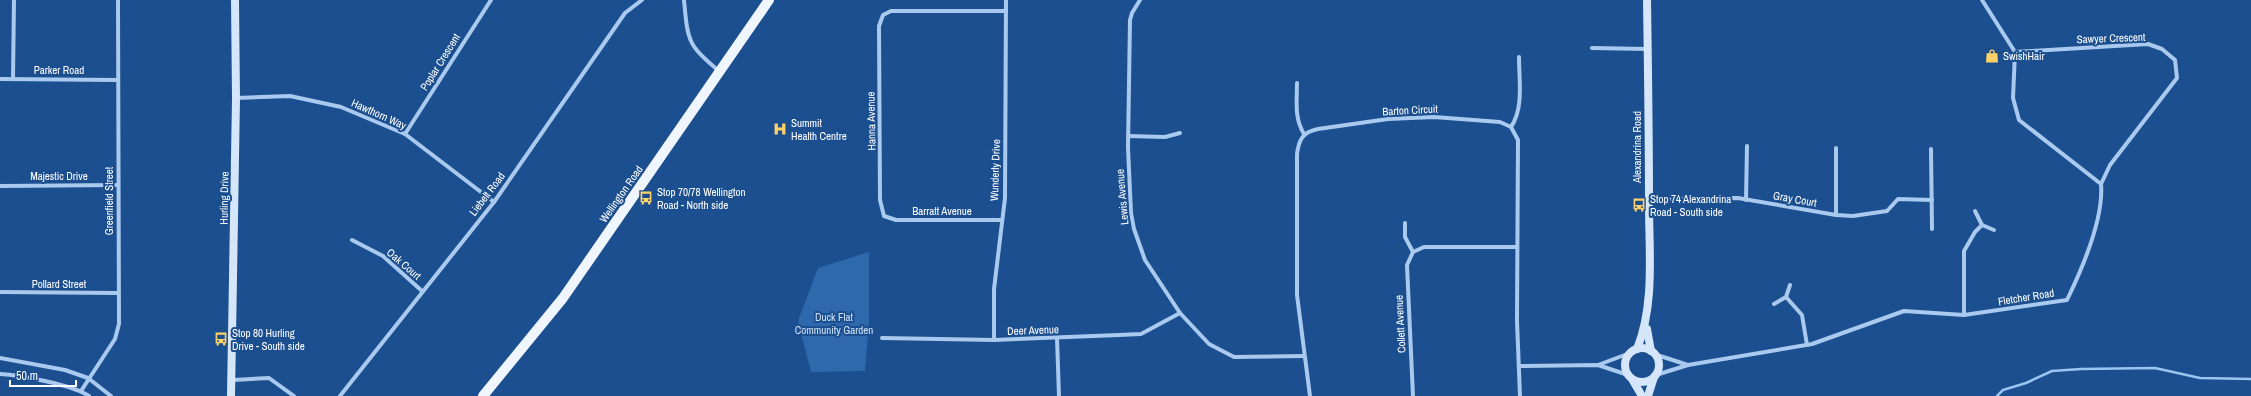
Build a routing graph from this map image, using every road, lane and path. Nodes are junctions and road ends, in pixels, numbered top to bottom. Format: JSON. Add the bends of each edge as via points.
{"nodes":[{"id":1,"x":14,"y":0,"type":"edge"},
{"id":2,"x":118,"y":0,"type":"edge"},
{"id":3,"x":235,"y":0,"type":"edge"},
{"id":4,"x":491,"y":0,"type":"edge"},
{"id":5,"x":642,"y":0,"type":"edge"},
{"id":6,"x":684,"y":0,"type":"edge"},
{"id":7,"x":769,"y":0,"type":"edge"},
{"id":8,"x":1006,"y":0,"type":"edge"},
{"id":9,"x":1140,"y":0,"type":"edge"},
{"id":10,"x":1647,"y":0,"type":"edge"},
{"id":11,"x":1982,"y":0,"type":"edge"},
{"id":12,"x":1006,"y":10,"type":"junction"},
{"id":13,"x":1592,"y":48,"type":"dead end"},
{"id":14,"x":1648,"y":49,"type":"junction"},
{"id":15,"x":2015,"y":52,"type":"junction"},
{"id":16,"x":1519,"y":58,"type":"dead end"},
{"id":17,"x":720,"y":72,"type":"junction"},
{"id":18,"x":0,"y":79,"type":"edge"},
{"id":19,"x":13,"y":79,"type":"junction"},
{"id":20,"x":117,"y":80,"type":"junction"},
{"id":21,"x":1297,"y":83,"type":"dead end"},
{"id":22,"x":236,"y":98,"type":"junction"},
{"id":23,"x":1511,"y":127,"type":"junction"},
{"id":24,"x":1180,"y":133,"type":"dead end"},
{"id":25,"x":406,"y":134,"type":"junction"},
{"id":26,"x":1304,"y":134,"type":"junction"},
{"id":27,"x":1128,"y":136,"type":"junction"},
{"id":28,"x":1747,"y":146,"type":"dead end"},
{"id":29,"x":1836,"y":148,"type":"dead end"},
{"id":30,"x":1931,"y":149,"type":"dead end"},
{"id":31,"x":2102,"y":184,"type":"junction"},
{"id":32,"x":118,"y":185,"type":"junction"},
{"id":33,"x":0,"y":186,"type":"edge"},
{"id":34,"x":1649,"y":199,"type":"junction"},
{"id":35,"x":1746,"y":200,"type":"junction"},
{"id":36,"x":1932,"y":200,"type":"junction"},
{"id":37,"x":494,"y":202,"type":"junction"},
{"id":38,"x":1975,"y":211,"type":"dead end"},
{"id":39,"x":1836,"y":215,"type":"junction"},
{"id":40,"x":884,"y":216,"type":"joint"},
{"id":41,"x":1001,"y":220,"type":"junction"},
{"id":42,"x":1405,"y":223,"type":"dead end"},
{"id":43,"x":1982,"y":225,"type":"junction"},
{"id":44,"x":1932,"y":229,"type":"dead end"},
{"id":45,"x":1994,"y":230,"type":"dead end"},
{"id":46,"x":352,"y":240,"type":"dead end"},
{"id":47,"x":1517,"y":247,"type":"junction"},
{"id":48,"x":1412,"y":252,"type":"junction"},
{"id":49,"x":1790,"y":285,"type":"dead end"},
{"id":50,"x":422,"y":291,"type":"junction"},
{"id":51,"x":0,"y":292,"type":"edge"},
{"id":52,"x":118,"y":293,"type":"junction"},
{"id":53,"x":1786,"y":297,"type":"junction"},
{"id":54,"x":1774,"y":304,"type":"dead end"},
{"id":55,"x":1180,"y":313,"type":"junction"},
{"id":56,"x":1964,"y":315,"type":"junction"},
{"id":57,"x":1646,"y":318,"type":"junction"},
{"id":58,"x":882,"y":338,"type":"dead end"},
{"id":59,"x":1058,"y":338,"type":"junction"},
{"id":60,"x":994,"y":340,"type":"junction"},
{"id":61,"x":1807,"y":345,"type":"junction"},
{"id":62,"x":1633,"y":351,"type":"junction"},
{"id":63,"x":1652,"y":352,"type":"junction"},
{"id":64,"x":1304,"y":356,"type":"junction"},
{"id":65,"x":0,"y":358,"type":"edge"},
{"id":66,"x":1598,"y":365,"type":"junction"},
{"id":67,"x":1688,"y":365,"type":"junction"},
{"id":68,"x":1520,"y":366,"type":"junction"},
{"id":69,"x":0,"y":374,"type":"edge"},
{"id":70,"x":1655,"y":376,"type":"junction"},
{"id":71,"x":1630,"y":377,"type":"junction"},
{"id":72,"x":88,"y":378,"type":"junction"},
{"id":73,"x":232,"y":380,"type":"junction"},
{"id":74,"x":82,"y":391,"type":"junction"},
{"id":75,"x":88,"y":396,"type":"edge"},
{"id":76,"x":111,"y":396,"type":"edge"},
{"id":77,"x":231,"y":396,"type":"edge"},
{"id":78,"x":294,"y":396,"type":"edge"},
{"id":79,"x":340,"y":396,"type":"edge"},
{"id":80,"x":484,"y":396,"type":"edge"},
{"id":81,"x":1059,"y":396,"type":"edge"},
{"id":82,"x":1310,"y":396,"type":"edge"},
{"id":83,"x":1412,"y":396,"type":"edge"},
{"id":84,"x":1520,"y":396,"type":"edge"},
{"id":85,"x":1642,"y":396,"type":"edge"},
{"id":86,"x":1648,"y":396,"type":"edge"}],
"edges":[{"from":1,"to":19,"type":"street"},
{"from":2,"to":20,"type":"street","name":"Greenfield Street"},
{"from":3,"to":22,"type":"main road","name":"Hurling Drive"},
{"from":4,"to":25,"type":"street","name":"Poplar Crescent"},
{"from":5,"to":37,"type":"street","name":"Liebelt Road","via":[[625,12]]},
{"from":6,"to":17,"type":"street","via":[[687,34],[690,40],[696,51]]},
{"from":7,"to":17,"type":"main road","name":"Wellington Road"},
{"from":8,"to":12,"type":"street","name":"Wunderly Drive"},
{"from":9,"to":27,"type":"street","name":"Lewis Avenue","via":[[1130,20]]},
{"from":10,"to":14,"type":"main road","name":"Alexandrina Road"},
{"from":11,"to":15,"type":"street"},
{"from":12,"to":40,"type":"street","name":"Hanna Avenue","via":[[891,11],[883,15],[878,26],[880,200]]},
{"from":12,"to":41,"type":"street","name":"Wunderly Drive","via":[[1005,198]]},
{"from":13,"to":14,"type":"street"},
{"from":14,"to":34,"type":"main road","name":"Alexandrina Road"},
{"from":15,"to":31,"type":"street","via":[[2013,98],[2019,120]]},
{"from":15,"to":31,"type":"street","name":"Sawyer Crescent","via":[[2148,44],[2162,49],[2175,60],[2177,78],[2110,166]]},
{"from":16,"to":23,"type":"street","via":[[1519,110]]},
{"from":17,"to":80,"type":"main road","name":"Wellington Road","via":[[563,298]]},
{"from":18,"to":19,"type":"street","name":"Parker Road"},
{"from":19,"to":20,"type":"street","name":"Parker Road"},
{"from":20,"to":32,"type":"street","name":"Greenfield Street"},
{"from":21,"to":26,"type":"street","via":[[1298,125]]},
{"from":22,"to":25,"type":"street","name":"Hawthorn Way","via":[[290,96],[341,107]]},
{"from":22,"to":73,"type":"main road","name":"Hurling Drive"},
{"from":23,"to":26,"type":"street","name":"Barton Circuit","via":[[1500,122],[1434,117],[1388,119],[1318,129]]},
{"from":23,"to":47,"type":"street","via":[[1518,140]]},
{"from":24,"to":27,"type":"street","via":[[1165,136]]},
{"from":25,"to":37,"type":"street","name":"Hawthorn Way"},
{"from":26,"to":64,"type":"street","via":[[1298,145],[1297,154],[1296,275]]},
{"from":27,"to":55,"type":"street","name":"Lewis Avenue","via":[[1130,213],[1134,229],[1145,260]]},
{"from":28,"to":35,"type":"street"},
{"from":29,"to":39,"type":"street"},
{"from":30,"to":36,"type":"street"},
{"from":31,"to":56,"type":"street","name":"Fletcher Road","via":[[2103,200],[2082,269],[2067,300]]},
{"from":32,"to":33,"type":"street","name":"Majestic Drive"},
{"from":32,"to":52,"type":"street","name":"Greenfield Street"},
{"from":34,"to":35,"type":"street","name":"Gray Court"},
{"from":34,"to":57,"type":"main road","name":"Alexandrina Road"},
{"from":35,"to":39,"type":"street","name":"Gray Court"},
{"from":36,"to":39,"type":"street","name":"Gray Court","via":[[1898,199],[1887,211],[1853,216]]},
{"from":36,"to":44,"type":"street"},
{"from":37,"to":50,"type":"street","name":"Liebelt Road"},
{"from":38,"to":43,"type":"street"},
{"from":40,"to":41,"type":"street","name":"Barratt Avenue","via":[[896,220]]},
{"from":41,"to":60,"type":"street","name":"Wunderly Drive","via":[[994,289]]},
{"from":42,"to":48,"type":"street","via":[[1405,237]]},
{"from":43,"to":45,"type":"street"},
{"from":43,"to":56,"type":"street","via":[[1964,251]]},
{"from":46,"to":50,"type":"street","name":"Oak Court","via":[[384,256]]},
{"from":47,"to":48,"type":"street","via":[[1424,247]]},
{"from":47,"to":68,"type":"street"},
{"from":48,"to":83,"type":"street","name":"Collett Avenue","via":[[1407,265]]},
{"from":49,"to":53,"type":"street"},
{"from":50,"to":79,"type":"street","name":"Liebelt Road"},
{"from":51,"to":52,"type":"street","name":"Pollard Street"},
{"from":52,"to":72,"type":"street","name":"Greenfield Street","via":[[119,324],[114,339]]},
{"from":53,"to":54,"type":"street"},
{"from":53,"to":61,"type":"street","via":[[1802,315]]},
{"from":55,"to":59,"type":"street","name":"Deer Avenue","via":[[1141,334]]},
{"from":55,"to":64,"type":"street","name":"Lewis Avenue","via":[[1209,344],[1234,357]]},
{"from":56,"to":61,"type":"street","name":"Fletcher Road","via":[[1904,311]]},
{"from":57,"to":62,"type":"main road","name":"Alexandrina Road","via":[[1642,336]]},
{"from":57,"to":63,"type":"main road","name":"Alexandrina Road"},
{"from":58,"to":60,"type":"street","name":"Deer Avenue"},
{"from":59,"to":60,"type":"street","name":"Deer Avenue"},
{"from":59,"to":81,"type":"street"},
{"from":61,"to":67,"type":"street","name":"Fletcher Road"},
{"from":62,"to":63,"type":"main road"},
{"from":62,"to":66,"type":"street"},
{"from":62,"to":71,"type":"main road","via":[[1625,364]]},
{"from":63,"to":67,"type":"street","name":"Fletcher Road"},
{"from":63,"to":70,"type":"main road","via":[[1658,362]]},
{"from":64,"to":82,"type":"street"},
{"from":65,"to":72,"type":"street","via":[[64,370]]},
{"from":66,"to":68,"type":"street"},
{"from":66,"to":71,"type":"street"},
{"from":67,"to":70,"type":"street","name":"Fletcher Road"},
{"from":68,"to":84,"type":"street"},
{"from":69,"to":74,"type":"street"},
{"from":70,"to":71,"type":"main road","via":[[1646,382]]},
{"from":70,"to":86,"type":"main road"},
{"from":71,"to":85,"type":"main road"},
{"from":72,"to":74,"type":"street","name":"Greenfield Street"},
{"from":72,"to":76,"type":"street"},
{"from":73,"to":77,"type":"main road","name":"Hurling Drive"},
{"from":73,"to":78,"type":"street","via":[[269,378]]},
{"from":74,"to":75,"type":"street"}]}
